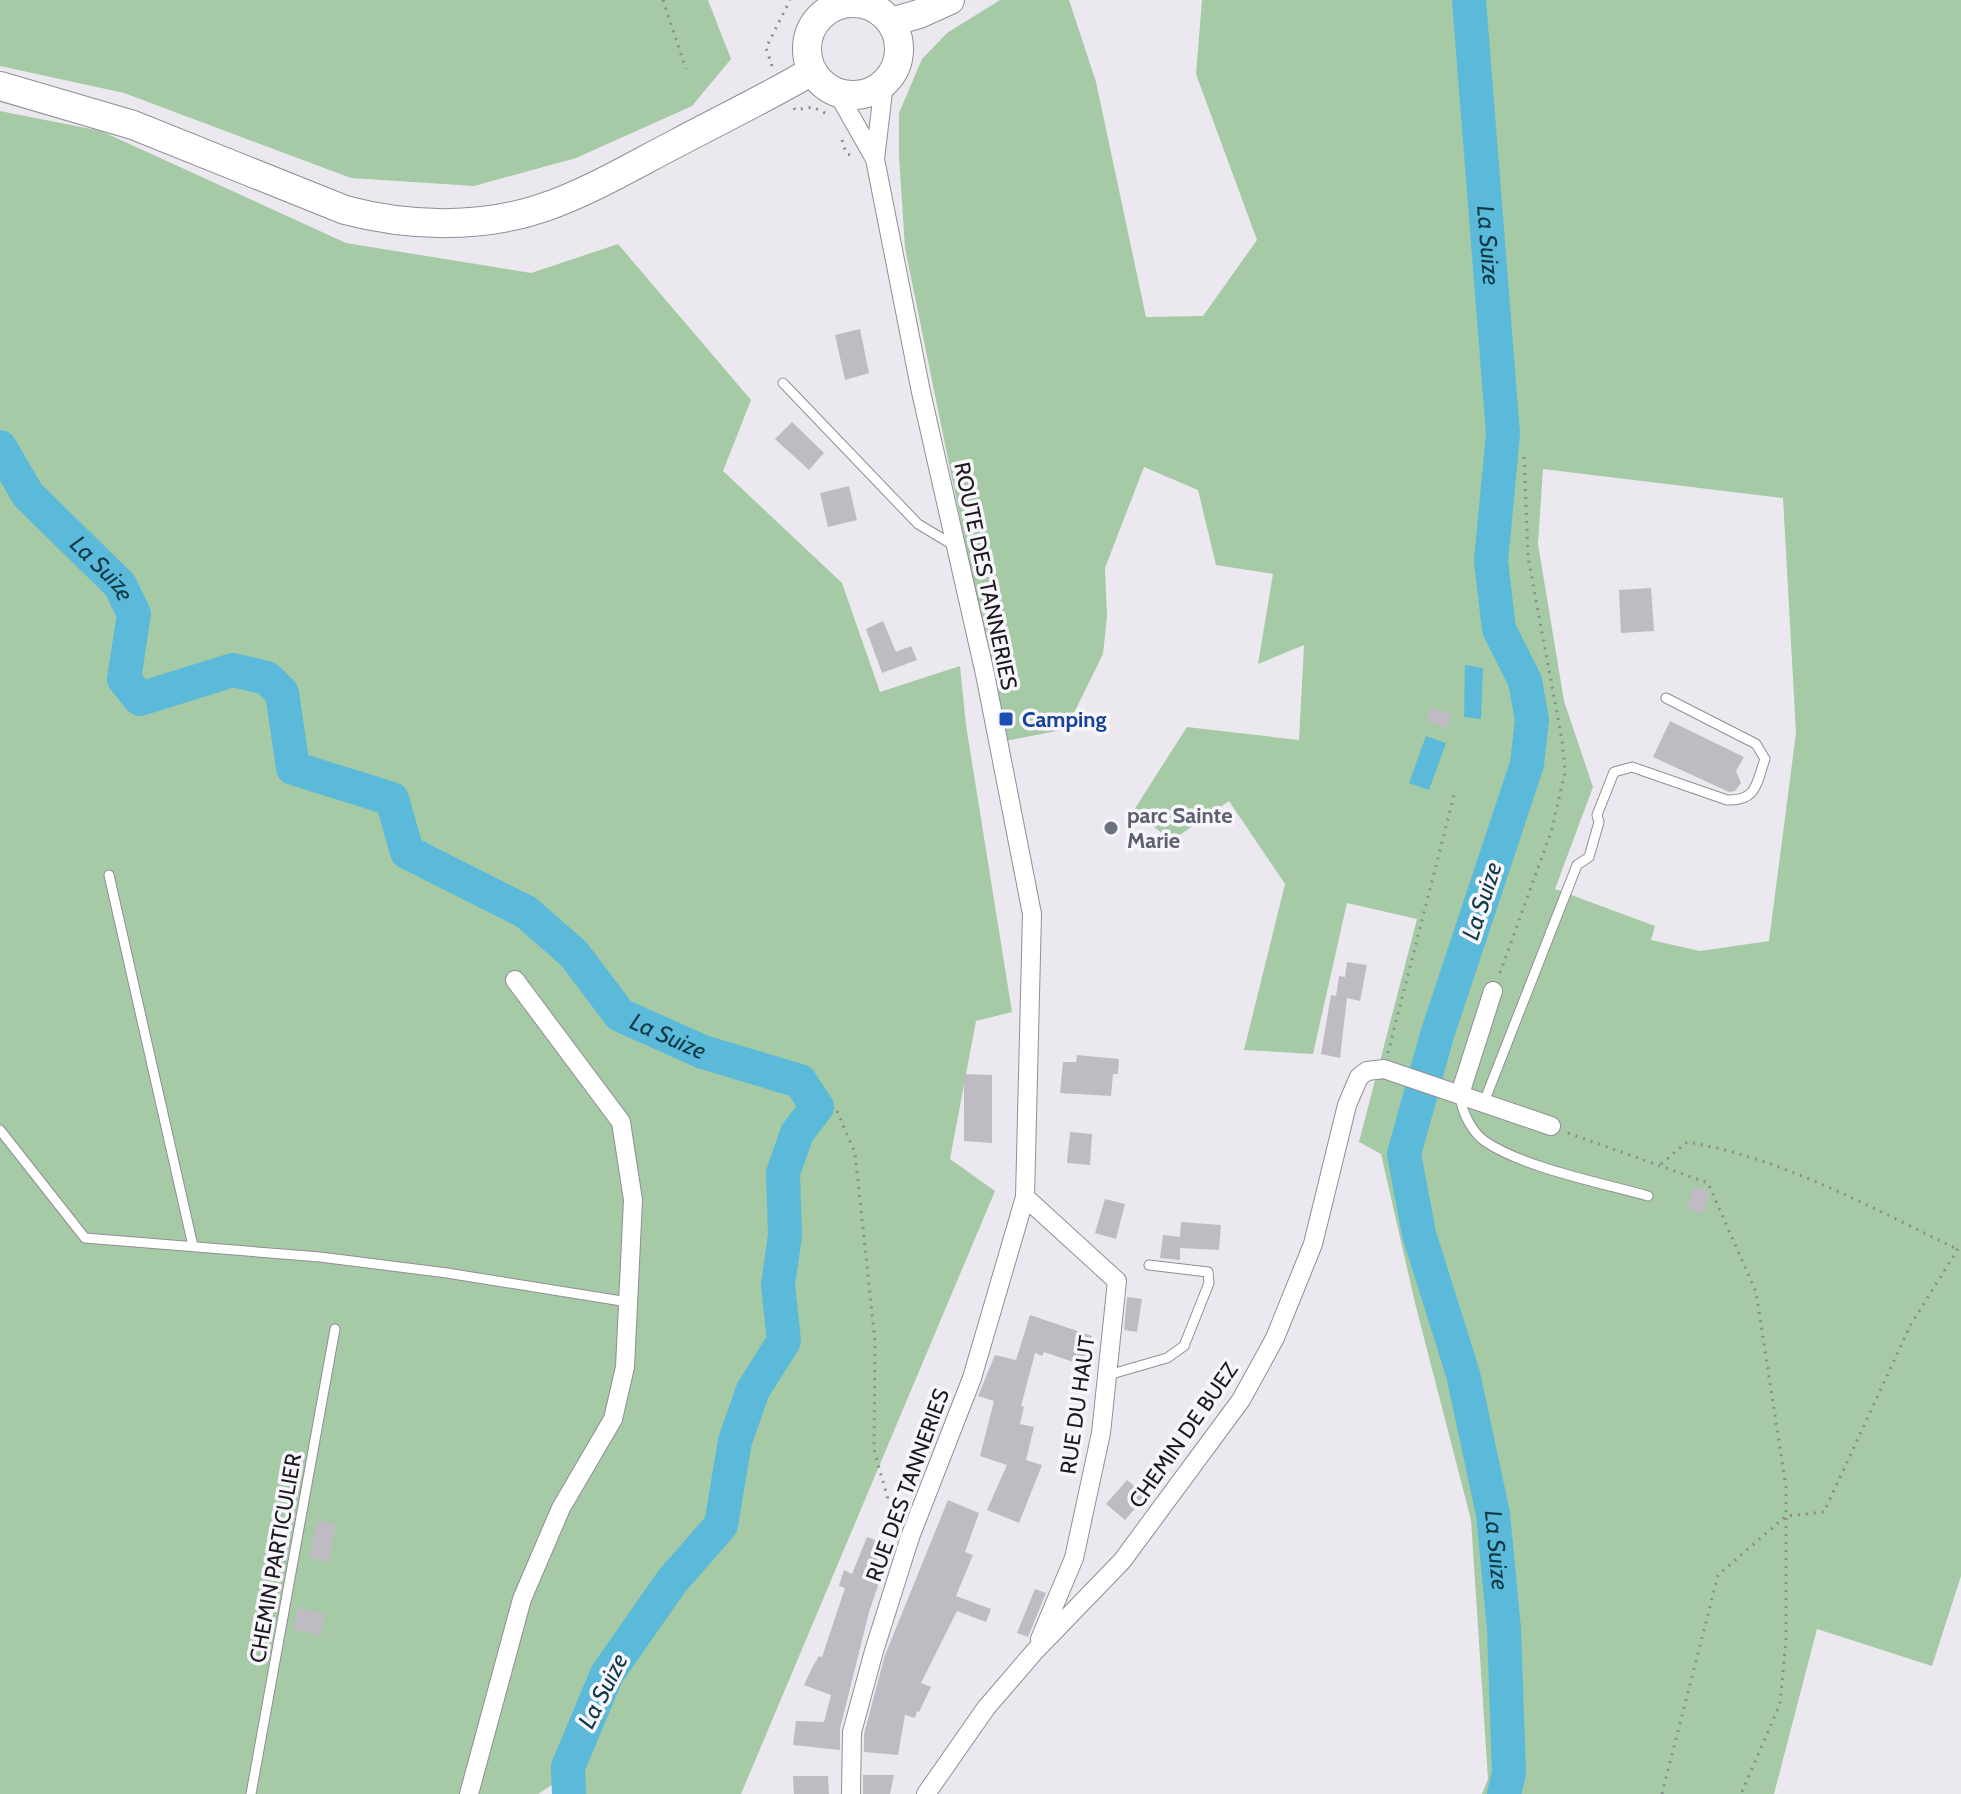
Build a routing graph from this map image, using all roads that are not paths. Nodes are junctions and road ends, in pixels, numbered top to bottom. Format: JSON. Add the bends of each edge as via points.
{"nodes":[{"id":1,"x":950,"y":0,"type":"edge"},
{"id":2,"x":824,"y":6,"type":"edge"},
{"id":3,"x":875,"y":9,"type":"edge"},
{"id":4,"x":812,"y":71,"type":"junction"},
{"id":5,"x":884,"y":83,"type":"junction"},
{"id":6,"x":0,"y":86,"type":"edge"},
{"id":7,"x":837,"y":92,"type":"junction"},
{"id":8,"x":875,"y":159,"type":"junction"},
{"id":9,"x":783,"y":383,"type":"dead end"},
{"id":10,"x":956,"y":547,"type":"junction"},
{"id":11,"x":1666,"y":698,"type":"dead end"},
{"id":12,"x":109,"y":875,"type":"dead end"},
{"id":13,"x":515,"y":980,"type":"dead end"},
{"id":14,"x":1493,"y":991,"type":"road end"},
{"id":15,"x":1460,"y":1094,"type":"junction"},
{"id":16,"x":1484,"y":1102,"type":"junction"},
{"id":17,"x":1551,"y":1126,"type":"road end"},
{"id":18,"x":0,"y":1130,"type":"edge"},
{"id":19,"x":1648,"y":1196,"type":"dead end"},
{"id":20,"x":1025,"y":1197,"type":"junction"},
{"id":21,"x":193,"y":1246,"type":"junction"},
{"id":22,"x":1149,"y":1265,"type":"dead end"},
{"id":23,"x":628,"y":1302,"type":"junction"},
{"id":24,"x":335,"y":1329,"type":"dead end"},
{"id":25,"x":1108,"y":1375,"type":"junction"},
{"id":26,"x":1035,"y":1651,"type":"junction"},
{"id":27,"x":251,"y":1794,"type":"edge"},
{"id":28,"x":469,"y":1794,"type":"edge"},
{"id":29,"x":851,"y":1794,"type":"edge"},
{"id":30,"x":926,"y":1794,"type":"edge"}],
"edges":[{"from":1,"to":3,"type":"main road","via":[[919,14]]},
{"from":2,"to":3,"type":"main road","via":[[842,3]]},
{"from":2,"to":4,"type":"main road","via":[[806,44]]},
{"from":3,"to":5,"type":"main road","via":[[897,33],[899,47],[893,72]]},
{"from":4,"to":6,"type":"main road","via":[[599,184],[545,207],[512,216],[416,223],[345,210],[133,125]]},
{"from":4,"to":7,"type":"main road"},
{"from":5,"to":7,"type":"main road","via":[[862,94]]},
{"from":5,"to":8,"type":"street","name":"ROUTE DES TANNERIES"},
{"from":7,"to":8,"type":"street","name":"ROUTE DES TANNERIES"},
{"from":8,"to":10,"type":"street","name":"ROUTE DES TANNERIES"},
{"from":9,"to":10,"type":"lane","via":[[918,524]]},
{"from":10,"to":20,"type":"street","name":"ROUTE DES TANNERIES","via":[[1032,914]]},
{"from":11,"to":16,"type":"lane","via":[[1756,744],[1765,759],[1753,792],[1742,800],[1727,800],[1632,767],[1614,772],[1597,815],[1589,857],[1577,865],[1564,893]]},
{"from":12,"to":21,"type":"lane"},
{"from":13,"to":23,"type":"street","via":[[621,1122],[633,1200]]},
{"from":14,"to":15,"type":"street"},
{"from":15,"to":16,"type":"street"},
{"from":15,"to":19,"type":"lane","via":[[1466,1118],[1485,1141],[1533,1163]]},
{"from":15,"to":26,"type":"street","name":"CHEMIN DE BUEZ","via":[[1384,1069],[1359,1077],[1347,1105],[1313,1244],[1275,1338],[1241,1400],[1122,1561]]},
{"from":16,"to":17,"type":"street"},
{"from":18,"to":21,"type":"lane","via":[[85,1238]]},
{"from":20,"to":25,"type":"street","name":"RUE DU HAUT","via":[[1117,1281]]},
{"from":20,"to":29,"type":"street","name":"RUE DES TANNERIES","via":[[972,1378],[914,1527],[874,1651],[852,1732]]},
{"from":21,"to":23,"type":"lane","via":[[447,1273]]},
{"from":22,"to":25,"type":"lane","via":[[1208,1272],[1192,1329],[1184,1346],[1167,1358]]},
{"from":23,"to":28,"type":"street","via":[[625,1367],[613,1419],[561,1508],[522,1599]]},
{"from":24,"to":27,"type":"lane","name":"CHEMIN PARTICULIER"},
{"from":25,"to":26,"type":"street","name":"RUE DU HAUT","via":[[1074,1558]]},
{"from":26,"to":30,"type":"street","name":"CHEMIN DE BUEZ","via":[[986,1708]]}]}
